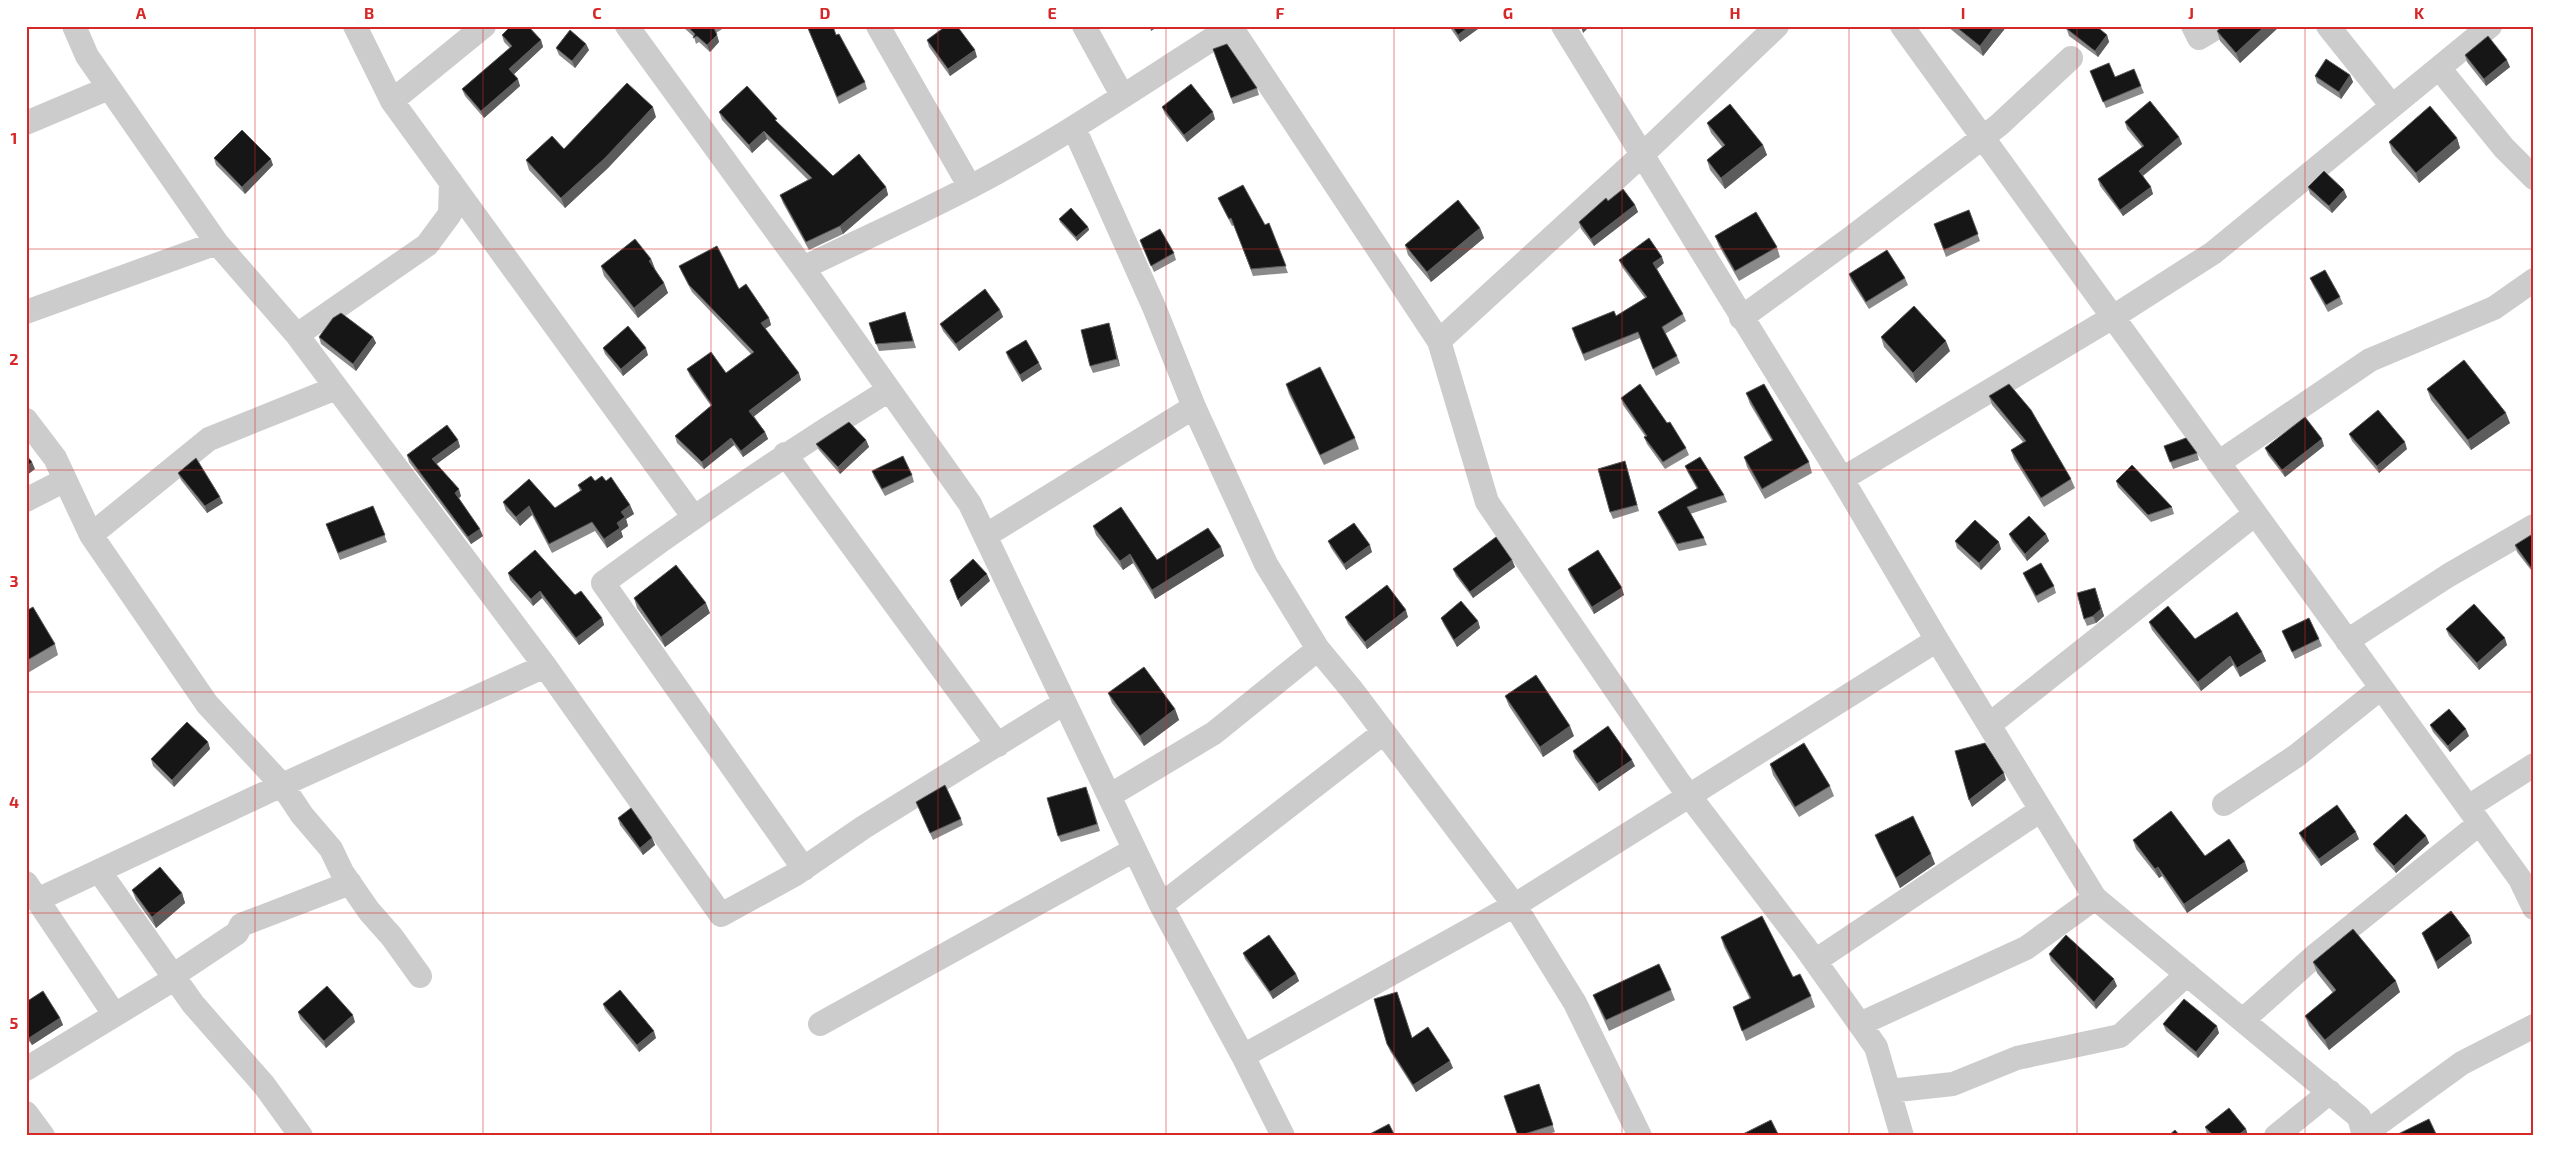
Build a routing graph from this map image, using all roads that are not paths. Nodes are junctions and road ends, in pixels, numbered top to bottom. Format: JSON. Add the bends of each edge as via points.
{"nodes":[{"id":1,"x":74,"y":26,"type":"edge"},
{"id":2,"x":355,"y":26,"type":"edge"},
{"id":3,"x":484,"y":26,"type":"edge"},
{"id":4,"x":627,"y":26,"type":"edge"},
{"id":5,"x":878,"y":26,"type":"edge"},
{"id":6,"x":1084,"y":26,"type":"edge"},
{"id":7,"x":1563,"y":26,"type":"edge"},
{"id":8,"x":1777,"y":26,"type":"edge"},
{"id":9,"x":1902,"y":26,"type":"edge"},
{"id":10,"x":2193,"y":26,"type":"edge"},
{"id":11,"x":2219,"y":26,"type":"edge"},
{"id":12,"x":2328,"y":26,"type":"edge"},
{"id":13,"x":2490,"y":26,"type":"edge"},
{"id":14,"x":1232,"y":27,"type":"edge"},
{"id":15,"x":2071,"y":58,"type":"dead end"},
{"id":16,"x":2439,"y":68,"type":"junction"},
{"id":17,"x":109,"y":88,"type":"junction"},
{"id":18,"x":1122,"y":95,"type":"junction"},
{"id":19,"x":392,"y":101,"type":"junction"},
{"id":20,"x":2392,"y":106,"type":"junction"},
{"id":21,"x":26,"y":123,"type":"edge"},
{"id":22,"x":1074,"y":128,"type":"junction"},
{"id":23,"x":1982,"y":136,"type":"junction"},
{"id":24,"x":1642,"y":155,"type":"junction"},
{"id":25,"x":2534,"y":178,"type":"edge"},
{"id":26,"x":452,"y":182,"type":"junction"},
{"id":27,"x":970,"y":187,"type":"junction"},
{"id":28,"x":217,"y":243,"type":"junction"},
{"id":29,"x":803,"y":268,"type":"junction"},
{"id":30,"x":2534,"y":280,"type":"edge"},
{"id":31,"x":26,"y":312,"type":"edge"},
{"id":32,"x":2113,"y":317,"type":"junction"},
{"id":33,"x":1741,"y":318,"type":"junction"},
{"id":34,"x":297,"y":335,"type":"junction"},
{"id":35,"x":1439,"y":341,"type":"junction"},
{"id":36,"x":336,"y":388,"type":"junction"},
{"id":37,"x":888,"y":390,"type":"junction"},
{"id":38,"x":1194,"y":407,"type":"junction"},
{"id":39,"x":26,"y":420,"type":"edge"},
{"id":40,"x":785,"y":454,"type":"junction"},
{"id":41,"x":2218,"y":463,"type":"junction"},
{"id":42,"x":1842,"y":479,"type":"junction"},
{"id":43,"x":65,"y":480,"type":"junction"},
{"id":44,"x":26,"y":500,"type":"edge"},
{"id":45,"x":2255,"y":514,"type":"junction"},
{"id":46,"x":693,"y":516,"type":"junction"},
{"id":47,"x":2534,"y":526,"type":"edge"},
{"id":48,"x":91,"y":535,"type":"junction"},
{"id":49,"x":985,"y":536,"type":"junction"},
{"id":50,"x":1937,"y":640,"type":"junction"},
{"id":51,"x":2348,"y":641,"type":"junction"},
{"id":52,"x":1318,"y":648,"type":"junction"},
{"id":53,"x":545,"y":666,"type":"junction"},
{"id":54,"x":2381,"y":688,"type":"junction"},
{"id":55,"x":1064,"y":703,"type":"junction"},
{"id":56,"x":1989,"y":725,"type":"junction"},
{"id":57,"x":1383,"y":733,"type":"junction"},
{"id":58,"x":998,"y":745,"type":"junction"},
{"id":59,"x":2534,"y":765,"type":"edge"},
{"id":60,"x":282,"y":785,"type":"junction"},
{"id":61,"x":1109,"y":796,"type":"junction"},
{"id":62,"x":1690,"y":796,"type":"junction"},
{"id":63,"x":2224,"y":804,"type":"dead end"},
{"id":64,"x":2041,"y":810,"type":"junction"},
{"id":65,"x":2474,"y":815,"type":"junction"},
{"id":66,"x":1134,"y":850,"type":"junction"},
{"id":67,"x":804,"y":869,"type":"junction"},
{"id":68,"x":98,"y":872,"type":"junction"},
{"id":69,"x":350,"y":883,"type":"junction"},
{"id":70,"x":33,"y":891,"type":"edge"},
{"id":71,"x":2095,"y":898,"type":"junction"},
{"id":72,"x":1161,"y":905,"type":"junction"},
{"id":73,"x":1515,"y":906,"type":"junction"},
{"id":74,"x":2534,"y":908,"type":"edge"},
{"id":75,"x":1815,"y":961,"type":"junction"},
{"id":76,"x":2187,"y":974,"type":"junction"},
{"id":77,"x":420,"y":976,"type":"dead end"},
{"id":78,"x":174,"y":979,"type":"junction"},
{"id":79,"x":114,"y":1014,"type":"junction"},
{"id":80,"x":2243,"y":1020,"type":"junction"},
{"id":81,"x":820,"y":1024,"type":"dead end"},
{"id":82,"x":1860,"y":1024,"type":"junction"},
{"id":83,"x":2534,"y":1026,"type":"edge"},
{"id":84,"x":1243,"y":1056,"type":"junction"},
{"id":85,"x":26,"y":1069,"type":"edge"},
{"id":86,"x":1889,"y":1091,"type":"junction"},
{"id":87,"x":2330,"y":1092,"type":"junction"},
{"id":88,"x":26,"y":1113,"type":"edge"},
{"id":89,"x":2364,"y":1135,"type":"edge"},
{"id":90,"x":43,"y":1136,"type":"edge"},
{"id":91,"x":301,"y":1136,"type":"edge"},
{"id":92,"x":1283,"y":1136,"type":"edge"},
{"id":93,"x":1640,"y":1136,"type":"edge"},
{"id":94,"x":1902,"y":1136,"type":"edge"},
{"id":95,"x":2276,"y":1136,"type":"edge"}],
"edges":[{"from":1,"to":17,"type":"street","via":[[87,56]]},
{"from":2,"to":19,"type":"street"},
{"from":3,"to":19,"type":"street"},
{"from":4,"to":29,"type":"street"},
{"from":5,"to":27,"type":"street"},
{"from":6,"to":18,"type":"street"},
{"from":7,"to":24,"type":"street"},
{"from":8,"to":24,"type":"street"},
{"from":9,"to":23,"type":"street"},
{"from":10,"to":11,"type":"street","via":[[2199,38]]},
{"from":12,"to":20,"type":"street"},
{"from":13,"to":16,"type":"street"},
{"from":14,"to":18,"type":"street"},
{"from":14,"to":35,"type":"street"},
{"from":15,"to":23,"type":"street","via":[[2000,124]]},
{"from":16,"to":20,"type":"street"},
{"from":16,"to":25,"type":"street","via":[[2504,148]]},
{"from":17,"to":21,"type":"street"},
{"from":17,"to":28,"type":"street"},
{"from":18,"to":22,"type":"street"},
{"from":19,"to":26,"type":"street"},
{"from":20,"to":32,"type":"street","via":[[2213,253]]},
{"from":22,"to":27,"type":"street"},
{"from":22,"to":38,"type":"street","via":[[1154,307]]},
{"from":23,"to":32,"type":"street"},
{"from":23,"to":33,"type":"street","via":[[1848,241]]},
{"from":24,"to":33,"type":"street"},
{"from":24,"to":35,"type":"street"},
{"from":26,"to":34,"type":"street","via":[[450,214],[426,245]]},
{"from":26,"to":46,"type":"street"},
{"from":27,"to":29,"type":"street"},
{"from":28,"to":31,"type":"street"},
{"from":28,"to":34,"type":"street"},
{"from":29,"to":37,"type":"street"},
{"from":30,"to":41,"type":"street","via":[[2494,308],[2370,360]]},
{"from":32,"to":41,"type":"street"},
{"from":32,"to":42,"type":"street"},
{"from":33,"to":42,"type":"street"},
{"from":34,"to":36,"type":"street"},
{"from":35,"to":62,"type":"street","via":[[1487,502]]},
{"from":36,"to":48,"type":"street","via":[[209,439]]},
{"from":36,"to":53,"type":"street"},
{"from":37,"to":40,"type":"street"},
{"from":37,"to":49,"type":"street","via":[[970,504]]},
{"from":38,"to":49,"type":"street"},
{"from":38,"to":52,"type":"street","via":[[1266,564]]},
{"from":39,"to":43,"type":"street","via":[[55,458]]},
{"from":40,"to":46,"type":"street"},
{"from":40,"to":58,"type":"street"},
{"from":41,"to":45,"type":"street"},
{"from":42,"to":50,"type":"street"},
{"from":43,"to":44,"type":"street"},
{"from":43,"to":48,"type":"street"},
{"from":45,"to":51,"type":"street"},
{"from":45,"to":56,"type":"street"},
{"from":46,"to":67,"type":"street","via":[[603,583]]},
{"from":47,"to":51,"type":"street","via":[[2449,575]]},
{"from":48,"to":60,"type":"street","via":[[207,704]]},
{"from":49,"to":55,"type":"street"},
{"from":50,"to":56,"type":"street"},
{"from":50,"to":62,"type":"street"},
{"from":51,"to":54,"type":"street"},
{"from":52,"to":57,"type":"street"},
{"from":52,"to":61,"type":"street","via":[[1214,733]]},
{"from":53,"to":60,"type":"street"},
{"from":53,"to":67,"type":"street","via":[[721,915]]},
{"from":54,"to":63,"type":"street","via":[[2296,756]]},
{"from":54,"to":65,"type":"street"},
{"from":55,"to":58,"type":"street"},
{"from":55,"to":61,"type":"street"},
{"from":56,"to":64,"type":"street"},
{"from":57,"to":72,"type":"street"},
{"from":57,"to":73,"type":"street"},
{"from":58,"to":67,"type":"street","via":[[864,827]]},
{"from":59,"to":65,"type":"street"},
{"from":60,"to":68,"type":"street"},
{"from":60,"to":69,"type":"street","via":[[331,849]]},
{"from":61,"to":66,"type":"street"},
{"from":62,"to":73,"type":"street"},
{"from":62,"to":75,"type":"street"},
{"from":64,"to":71,"type":"street"},
{"from":64,"to":75,"type":"street"},
{"from":65,"to":74,"type":"street","via":[[2520,879]]},
{"from":65,"to":80,"type":"street"},
{"from":66,"to":72,"type":"street"},
{"from":66,"to":81,"type":"street"},
{"from":68,"to":70,"type":"street"},
{"from":68,"to":78,"type":"street"},
{"from":69,"to":77,"type":"street"},
{"from":69,"to":78,"type":"street","via":[[241,925],[237,933],[183,968]]},
{"from":70,"to":79,"type":"street"},
{"from":71,"to":76,"type":"street"},
{"from":71,"to":82,"type":"street","via":[[2026,948]]},
{"from":72,"to":84,"type":"street"},
{"from":73,"to":84,"type":"street"},
{"from":73,"to":93,"type":"street","via":[[1575,1003]]},
{"from":75,"to":82,"type":"street"},
{"from":76,"to":80,"type":"street"},
{"from":76,"to":86,"type":"street","via":[[2120,1036],[2017,1058],[1954,1084]]},
{"from":78,"to":79,"type":"street"},
{"from":78,"to":91,"type":"street","via":[[264,1085]]},
{"from":79,"to":85,"type":"street"},
{"from":80,"to":87,"type":"street"},
{"from":82,"to":86,"type":"street","via":[[1876,1047]]},
{"from":83,"to":89,"type":"street","via":[[2462,1063]]},
{"from":84,"to":92,"type":"street"},
{"from":86,"to":94,"type":"street"},
{"from":87,"to":89,"type":"street","via":[[2359,1116]]},
{"from":87,"to":95,"type":"street"},
{"from":88,"to":90,"type":"street"}]}
